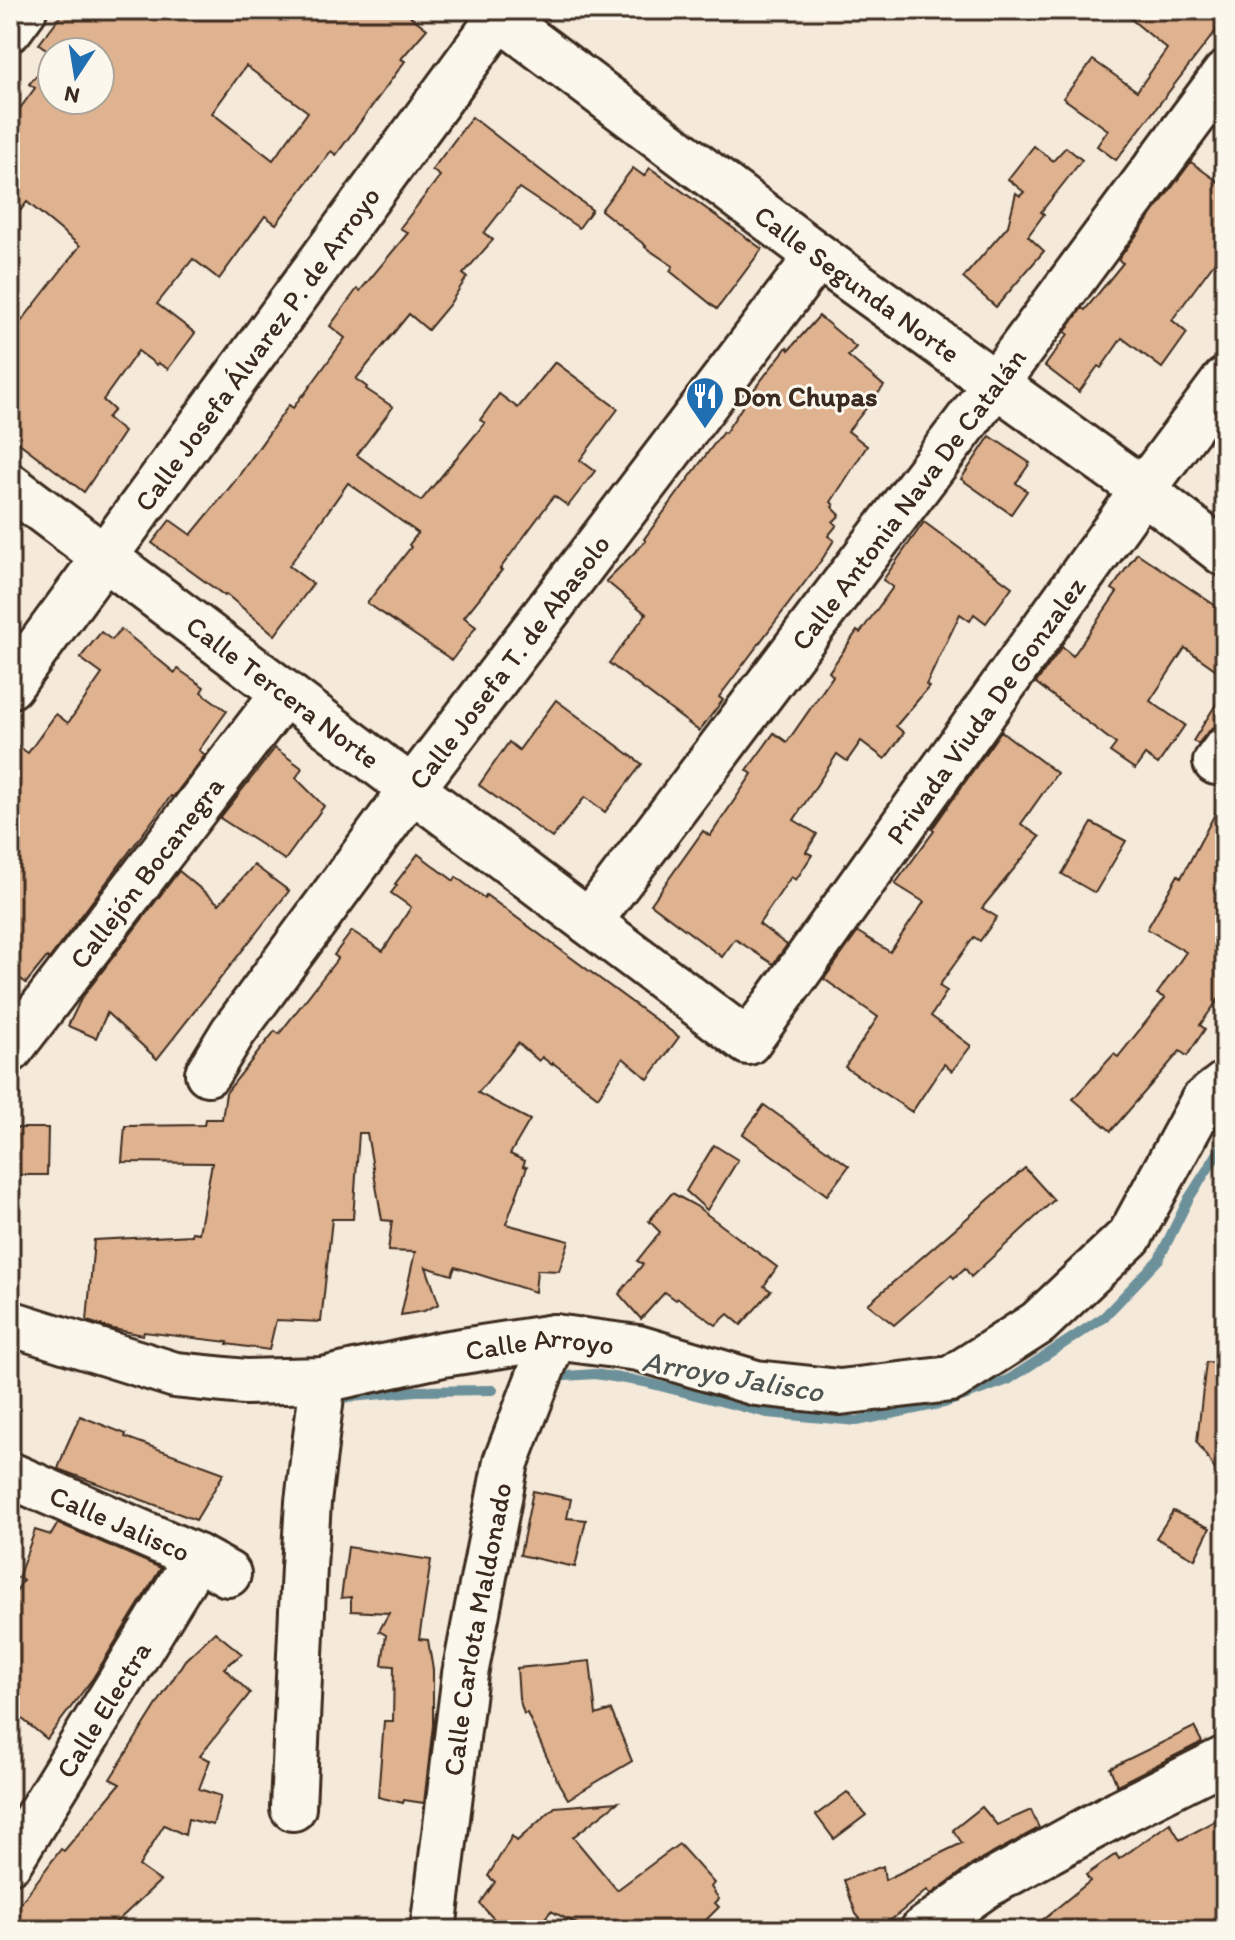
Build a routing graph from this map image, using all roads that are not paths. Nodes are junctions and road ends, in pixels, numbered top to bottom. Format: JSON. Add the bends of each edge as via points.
{"nodes":[{"id":1,"x":24,"y":10,"type":"edge"},
{"id":2,"x":498,"y":12,"type":"edge"},
{"id":3,"x":10,"y":29,"type":"edge"},
{"id":4,"x":1225,"y":74,"type":"edge"},
{"id":5,"x":818,"y":256,"type":"junction"},
{"id":6,"x":1225,"y":380,"type":"edge"},
{"id":7,"x":996,"y":383,"type":"junction"},
{"id":8,"x":10,"y":486,"type":"edge"},
{"id":9,"x":1143,"y":490,"type":"junction"},
{"id":10,"x":1225,"y":554,"type":"edge"},
{"id":11,"x":104,"y":557,"type":"junction"},
{"id":12,"x":10,"y":686,"type":"edge"},
{"id":13,"x":284,"y":693,"type":"junction"},
{"id":14,"x":412,"y":789,"type":"junction"},
{"id":15,"x":589,"y":922,"type":"junction"},
{"id":16,"x":748,"y":1042,"type":"joint"},
{"id":17,"x":10,"y":1050,"type":"edge"},
{"id":18,"x":208,"y":1073,"type":"dead end"},
{"id":19,"x":1225,"y":1084,"type":"edge"},
{"id":20,"x":10,"y":1323,"type":"edge"},
{"id":21,"x":554,"y":1337,"type":"junction"},
{"id":22,"x":323,"y":1380,"type":"junction"},
{"id":23,"x":10,"y":1475,"type":"edge"},
{"id":24,"x":212,"y":1566,"type":"joint"},
{"id":25,"x":1225,"y":1759,"type":"edge"},
{"id":26,"x":293,"y":1808,"type":"dead end"},
{"id":27,"x":10,"y":1861,"type":"edge"},
{"id":28,"x":433,"y":1930,"type":"edge"},
{"id":29,"x":923,"y":1930,"type":"edge"}],
"edges":[{"from":1,"to":3,"type":"street"},
{"from":2,"to":5,"type":"street","name":"Calle Segunda Norte"},
{"from":2,"to":11,"type":"street","name":"Calle Josefa Álvarez P. de Arroyo"},
{"from":4,"to":7,"type":"street","name":"Calle Antonia Nava De Catalán"},
{"from":5,"to":7,"type":"street","name":"Calle Segunda Norte"},
{"from":5,"to":14,"type":"street","name":"Calle Josefa T. de Abasolo"},
{"from":6,"to":9,"type":"street","name":"Privada Viuda De Gonzalez"},
{"from":7,"to":9,"type":"street","name":"Calle Segunda Norte"},
{"from":7,"to":15,"type":"street","name":"Calle Antonia Nava De Catalán"},
{"from":8,"to":11,"type":"street","name":"Calle Tercera Norte"},
{"from":9,"to":10,"type":"street","name":"Calle Segunda Norte"},
{"from":9,"to":16,"type":"street","name":"Privada Viuda De Gonzalez"},
{"from":11,"to":12,"type":"street","name":"Calle Josefa Álvarez P. de Arroyo"},
{"from":11,"to":13,"type":"street","name":"Calle Tercera Norte"},
{"from":13,"to":14,"type":"street","name":"Calle Tercera Norte"},
{"from":13,"to":17,"type":"street","name":"Callejón Bocanegra"},
{"from":14,"to":15,"type":"street","name":"Calle Tercera Norte"},
{"from":14,"to":18,"type":"street","name":"Calle Josefa T. de Abasolo"},
{"from":15,"to":16,"type":"street","name":"Calle Tercera Norte"},
{"from":19,"to":21,"type":"street","name":"Calle Arroyo","via":[[1203,1101],[1130,1236],[1038,1323],[951,1379],[840,1392],[756,1383],[638,1348]]},
{"from":20,"to":22,"type":"street","name":"Calle Arroyo","via":[[175,1375],[245,1382]]},
{"from":21,"to":22,"type":"street","name":"Calle Arroyo"},
{"from":21,"to":28,"type":"street","name":"Calle Carlota Maldonado","via":[[506,1462],[465,1674]]},
{"from":22,"to":26,"type":"street","via":[[308,1502]]},
{"from":23,"to":24,"type":"street","name":"Calle Jalisco"},
{"from":24,"to":27,"type":"street","name":"Calle Electra"},
{"from":25,"to":29,"type":"street","via":[[985,1886]]}]}
